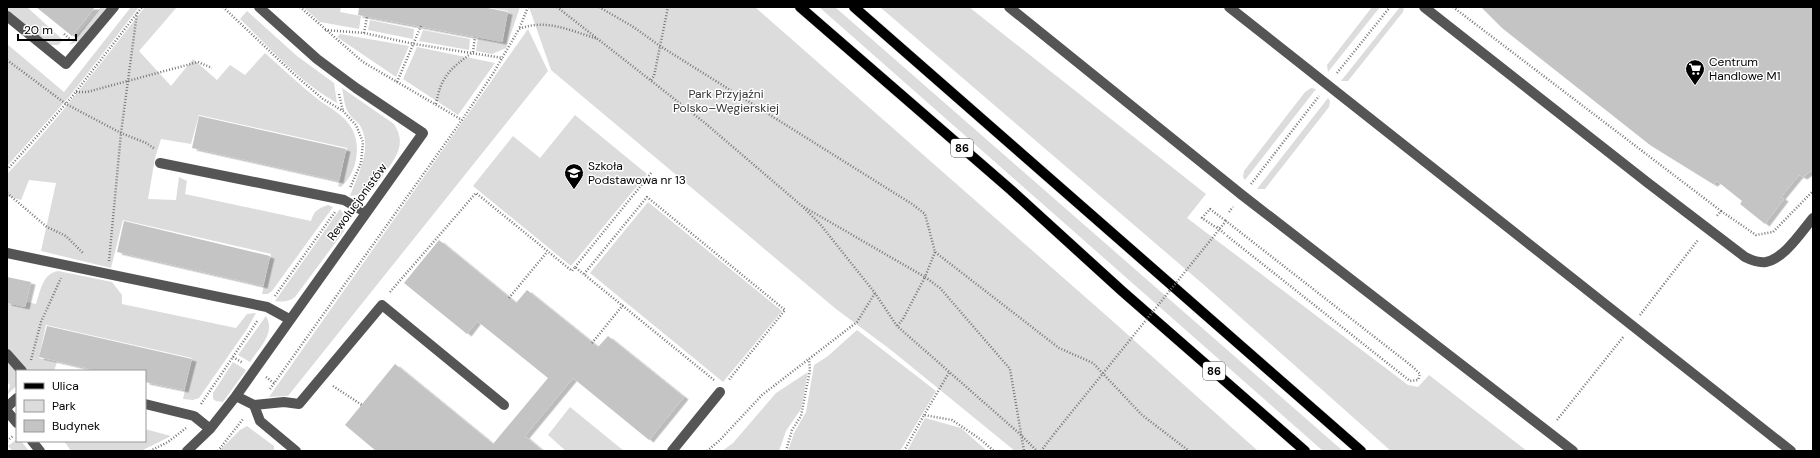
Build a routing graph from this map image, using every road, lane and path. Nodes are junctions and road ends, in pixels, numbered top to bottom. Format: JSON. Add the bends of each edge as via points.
{"nodes":[{"id":1,"x":114,"y":7,"type":"edge"},
{"id":2,"x":142,"y":7,"type":"edge"},
{"id":3,"x":222,"y":7,"type":"edge"},
{"id":4,"x":259,"y":7,"type":"edge"},
{"id":5,"x":300,"y":7,"type":"edge"},
{"id":6,"x":528,"y":7,"type":"edge"},
{"id":7,"x":557,"y":7,"type":"edge"},
{"id":8,"x":599,"y":7,"type":"edge"},
{"id":9,"x":668,"y":7,"type":"edge"},
{"id":10,"x":800,"y":7,"type":"edge"},
{"id":11,"x":854,"y":7,"type":"edge"},
{"id":12,"x":1009,"y":7,"type":"edge"},
{"id":13,"x":1229,"y":7,"type":"edge"},
{"id":14,"x":1390,"y":7,"type":"edge"},
{"id":15,"x":1424,"y":7,"type":"edge"},
{"id":16,"x":1453,"y":7,"type":"edge"},
{"id":17,"x":137,"y":13,"type":"junction"},
{"id":18,"x":7,"y":16,"type":"edge"},
{"id":19,"x":367,"y":16,"type":"dead end"},
{"id":20,"x":421,"y":26,"type":"dead end"},
{"id":21,"x":519,"y":29,"type":"junction"},
{"id":22,"x":325,"y":30,"type":"junction"},
{"id":23,"x":364,"y":33,"type":"junction"},
{"id":24,"x":475,"y":36,"type":"dead end"},
{"id":25,"x":600,"y":40,"type":"junction"},
{"id":26,"x":414,"y":44,"type":"junction"},
{"id":27,"x":660,"y":46,"type":"junction"},
{"id":28,"x":473,"y":52,"type":"junction"},
{"id":29,"x":503,"y":58,"type":"junction"},
{"id":30,"x":7,"y":60,"type":"edge"},
{"id":31,"x":212,"y":68,"type":"dead end"},
{"id":32,"x":651,"y":80,"type":"junction"},
{"id":33,"x":128,"y":81,"type":"junction"},
{"id":34,"x":397,"y":82,"type":"junction"},
{"id":35,"x":1328,"y":84,"type":"junction"},
{"id":36,"x":75,"y":92,"type":"junction"},
{"id":37,"x":66,"y":104,"type":"junction"},
{"id":38,"x":436,"y":104,"type":"junction"},
{"id":39,"x":462,"y":120,"type":"junction"},
{"id":40,"x":121,"y":133,"type":"junction"},
{"id":41,"x":160,"y":163,"type":"joint"},
{"id":42,"x":7,"y":170,"type":"edge"},
{"id":43,"x":652,"y":172,"type":"dead end"},
{"id":44,"x":1813,"y":191,"type":"edge"},
{"id":45,"x":7,"y":193,"type":"edge"},
{"id":46,"x":1242,"y":195,"type":"junction"},
{"id":47,"x":344,"y":200,"type":"junction"},
{"id":48,"x":802,"y":206,"type":"junction"},
{"id":49,"x":1721,"y":211,"type":"junction"},
{"id":50,"x":365,"y":212,"type":"junction"},
{"id":51,"x":1229,"y":212,"type":"dead end"},
{"id":52,"x":1813,"y":218,"type":"edge"},
{"id":53,"x":1226,"y":221,"type":"junction"},
{"id":54,"x":1706,"y":229,"type":"junction"},
{"id":55,"x":547,"y":252,"type":"junction"},
{"id":56,"x":935,"y":252,"type":"junction"},
{"id":57,"x":7,"y":253,"type":"edge"},
{"id":58,"x":85,"y":256,"type":"dead end"},
{"id":59,"x":109,"y":264,"type":"dead end"},
{"id":60,"x":67,"y":265,"type":"junction"},
{"id":61,"x":575,"y":267,"type":"junction"},
{"id":62,"x":584,"y":274,"type":"junction"},
{"id":63,"x":925,"y":277,"type":"junction"},
{"id":64,"x":875,"y":293,"type":"junction"},
{"id":65,"x":509,"y":298,"type":"dead end"},
{"id":66,"x":382,"y":305,"type":"junction"},
{"id":67,"x":623,"y":305,"type":"junction"},
{"id":68,"x":267,"y":307,"type":"junction"},
{"id":69,"x":289,"y":319,"type":"junction"},
{"id":70,"x":897,"y":326,"type":"junction"},
{"id":71,"x":1632,"y":326,"type":"junction"},
{"id":72,"x":592,"y":343,"type":"dead end"},
{"id":73,"x":7,"y":354,"type":"edge"},
{"id":74,"x":809,"y":359,"type":"junction"},
{"id":75,"x":30,"y":363,"type":"dead end"},
{"id":76,"x":21,"y":370,"type":"edge"},
{"id":77,"x":950,"y":371,"type":"junction"},
{"id":78,"x":263,"y":376,"type":"dead end"},
{"id":79,"x":321,"y":377,"type":"junction"},
{"id":80,"x":275,"y":384,"type":"junction"},
{"id":81,"x":721,"y":389,"type":"junction"},
{"id":82,"x":236,"y":396,"type":"junction"},
{"id":83,"x":16,"y":399,"type":"edge"},
{"id":84,"x":146,"y":404,"type":"edge"},
{"id":85,"x":254,"y":405,"type":"junction"},
{"id":86,"x":362,"y":405,"type":"dead end"},
{"id":87,"x":504,"y":405,"type":"dead end"},
{"id":88,"x":7,"y":407,"type":"edge"},
{"id":89,"x":7,"y":411,"type":"edge"},
{"id":90,"x":924,"y":415,"type":"junction"},
{"id":91,"x":194,"y":416,"type":"junction"},
{"id":92,"x":16,"y":422,"type":"edge"},
{"id":93,"x":210,"y":429,"type":"junction"},
{"id":94,"x":1548,"y":432,"type":"junction"},
{"id":95,"x":1021,"y":435,"type":"junction"},
{"id":96,"x":33,"y":442,"type":"edge"},
{"id":97,"x":40,"y":451,"type":"edge"},
{"id":98,"x":150,"y":451,"type":"edge"},
{"id":99,"x":187,"y":451,"type":"edge"},
{"id":100,"x":218,"y":451,"type":"edge"},
{"id":101,"x":296,"y":451,"type":"edge"},
{"id":102,"x":672,"y":451,"type":"edge"},
{"id":103,"x":707,"y":451,"type":"edge"},
{"id":104,"x":786,"y":451,"type":"edge"},
{"id":105,"x":904,"y":451,"type":"edge"},
{"id":106,"x":994,"y":451,"type":"edge"},
{"id":107,"x":1024,"y":451,"type":"edge"},
{"id":108,"x":1037,"y":451,"type":"edge"},
{"id":109,"x":1041,"y":451,"type":"edge"},
{"id":110,"x":1189,"y":451,"type":"edge"},
{"id":111,"x":1305,"y":451,"type":"edge"},
{"id":112,"x":1361,"y":451,"type":"edge"},
{"id":113,"x":1573,"y":451,"type":"edge"},
{"id":114,"x":1791,"y":451,"type":"edge"}],
"edges":[{"from":1,"to":18,"type":"street","via":[[66,64]]},
{"from":2,"to":17,"type":"path"},
{"from":3,"to":47,"type":"path","via":[[301,80],[323,99],[343,111],[356,125],[363,142],[361,163]]},
{"from":4,"to":50,"type":"street","name":"Rewolucjonistów","via":[[334,71],[423,133]]},
{"from":5,"to":22,"type":"path"},
{"from":6,"to":21,"type":"path"},
{"from":7,"to":25,"type":"path"},
{"from":8,"to":27,"type":"path"},
{"from":9,"to":27,"type":"path"},
{"from":10,"to":111,"type":"main road","number":"86"},
{"from":11,"to":112,"type":"main road"},
{"from":12,"to":46,"type":"street"},
{"from":13,"to":35,"type":"street"},
{"from":14,"to":35,"type":"path"},
{"from":15,"to":54,"type":"street"},
{"from":16,"to":49,"type":"path"},
{"from":17,"to":33,"type":"path"},
{"from":17,"to":36,"type":"path"},
{"from":19,"to":23,"type":"path"},
{"from":20,"to":26,"type":"path"},
{"from":21,"to":25,"type":"path","via":[[530,24],[549,24]]},
{"from":21,"to":29,"type":"path"},
{"from":22,"to":23,"type":"path"},
{"from":22,"to":34,"type":"path","via":[[363,62]]},
{"from":23,"to":26,"type":"path"},
{"from":24,"to":28,"type":"path"},
{"from":25,"to":32,"type":"path"},
{"from":26,"to":28,"type":"path"},
{"from":26,"to":34,"type":"path"},
{"from":27,"to":32,"type":"path"},
{"from":27,"to":56,"type":"path","via":[[912,204],[925,214]]},
{"from":28,"to":29,"type":"path"},
{"from":28,"to":38,"type":"path","via":[[451,68],[439,88]]},
{"from":29,"to":39,"type":"path"},
{"from":30,"to":37,"type":"path"},
{"from":31,"to":33,"type":"path","via":[[198,62]]},
{"from":32,"to":48,"type":"path"},
{"from":33,"to":36,"type":"path","via":[[87,92]]},
{"from":33,"to":40,"type":"path"},
{"from":34,"to":38,"type":"path"},
{"from":35,"to":46,"type":"path"},
{"from":35,"to":71,"type":"street"},
{"from":36,"to":37,"type":"path"},
{"from":37,"to":40,"type":"path"},
{"from":37,"to":42,"type":"path"},
{"from":38,"to":39,"type":"path"},
{"from":39,"to":80,"type":"path"},
{"from":40,"to":41,"type":"path","via":[[154,149]]},
{"from":40,"to":59,"type":"path"},
{"from":41,"to":47,"type":"street"},
{"from":43,"to":61,"type":"path"},
{"from":44,"to":49,"type":"path","via":[[1773,232],[1756,235]]},
{"from":45,"to":58,"type":"path","via":[[47,227],[66,236]]},
{"from":46,"to":51,"type":"path"},
{"from":46,"to":94,"type":"street"},
{"from":47,"to":50,"type":"street"},
{"from":47,"to":68,"type":"path"},
{"from":48,"to":63,"type":"path"},
{"from":48,"to":64,"type":"path","via":[[820,224]]},
{"from":49,"to":54,"type":"path"},
{"from":50,"to":69,"type":"street","name":"Rewolucjonistów"},
{"from":52,"to":54,"type":"street","via":[[1788,248],[1766,262],[1745,257]]},
{"from":53,"to":53,"type":"path","bridge":true,"via":[[1412,367],[1420,374],[1418,380],[1410,380],[1202,218],[1210,209]]},
{"from":53,"to":109,"type":"path","bridge":true},
{"from":54,"to":71,"type":"path"},
{"from":55,"to":61,"type":"path","via":[[572,271]]},
{"from":55,"to":65,"type":"path"},
{"from":55,"to":66,"type":"path","via":[[476,193]]},
{"from":56,"to":63,"type":"path"},
{"from":56,"to":110,"type":"path","via":[[1059,348],[1093,364],[1142,415]]},
{"from":57,"to":60,"type":"street"},
{"from":60,"to":68,"type":"street"},
{"from":60,"to":75,"type":"path","via":[[41,322]]},
{"from":61,"to":62,"type":"path"},
{"from":62,"to":67,"type":"path"},
{"from":62,"to":81,"type":"path","via":[[647,197],[762,290],[785,310]]},
{"from":63,"to":70,"type":"path","via":[[904,319]]},
{"from":63,"to":95,"type":"path","via":[[940,288],[1010,369]]},
{"from":64,"to":70,"type":"path"},
{"from":64,"to":74,"type":"path","via":[[857,322]]},
{"from":66,"to":79,"type":"street"},
{"from":66,"to":87,"type":"street"},
{"from":67,"to":72,"type":"path"},
{"from":67,"to":81,"type":"path"},
{"from":68,"to":69,"type":"street"},
{"from":68,"to":91,"type":"path"},
{"from":69,"to":82,"type":"street","name":"Rewolucjonistów"},
{"from":70,"to":77,"type":"path"},
{"from":71,"to":94,"type":"path"},
{"from":71,"to":114,"type":"street"},
{"from":73,"to":76,"type":"street"},
{"from":74,"to":103,"type":"path","via":[[762,395]]},
{"from":74,"to":104,"type":"path","via":[[810,370],[801,416],[792,430]]},
{"from":77,"to":90,"type":"path"},
{"from":77,"to":95,"type":"path"},
{"from":78,"to":80,"type":"path"},
{"from":79,"to":85,"type":"street","via":[[299,404],[284,402]]},
{"from":79,"to":86,"type":"path"},
{"from":80,"to":85,"type":"path"},
{"from":81,"to":102,"type":"street"},
{"from":82,"to":85,"type":"street"},
{"from":82,"to":93,"type":"street","name":"Rewolucjonistów"},
{"from":83,"to":88,"type":"street"},
{"from":84,"to":91,"type":"street"},
{"from":85,"to":100,"type":"path"},
{"from":85,"to":101,"type":"street","via":[[260,421]]},
{"from":89,"to":92,"type":"street"},
{"from":90,"to":105,"type":"path"},
{"from":90,"to":106,"type":"path","via":[[952,420]]},
{"from":91,"to":93,"type":"street"},
{"from":91,"to":98,"type":"path","via":[[184,430]]},
{"from":93,"to":99,"type":"street","name":"Rewolucjonistów"},
{"from":94,"to":113,"type":"street"},
{"from":95,"to":107,"type":"path"},
{"from":95,"to":108,"type":"path"},
{"from":96,"to":97,"type":"street"}]}
